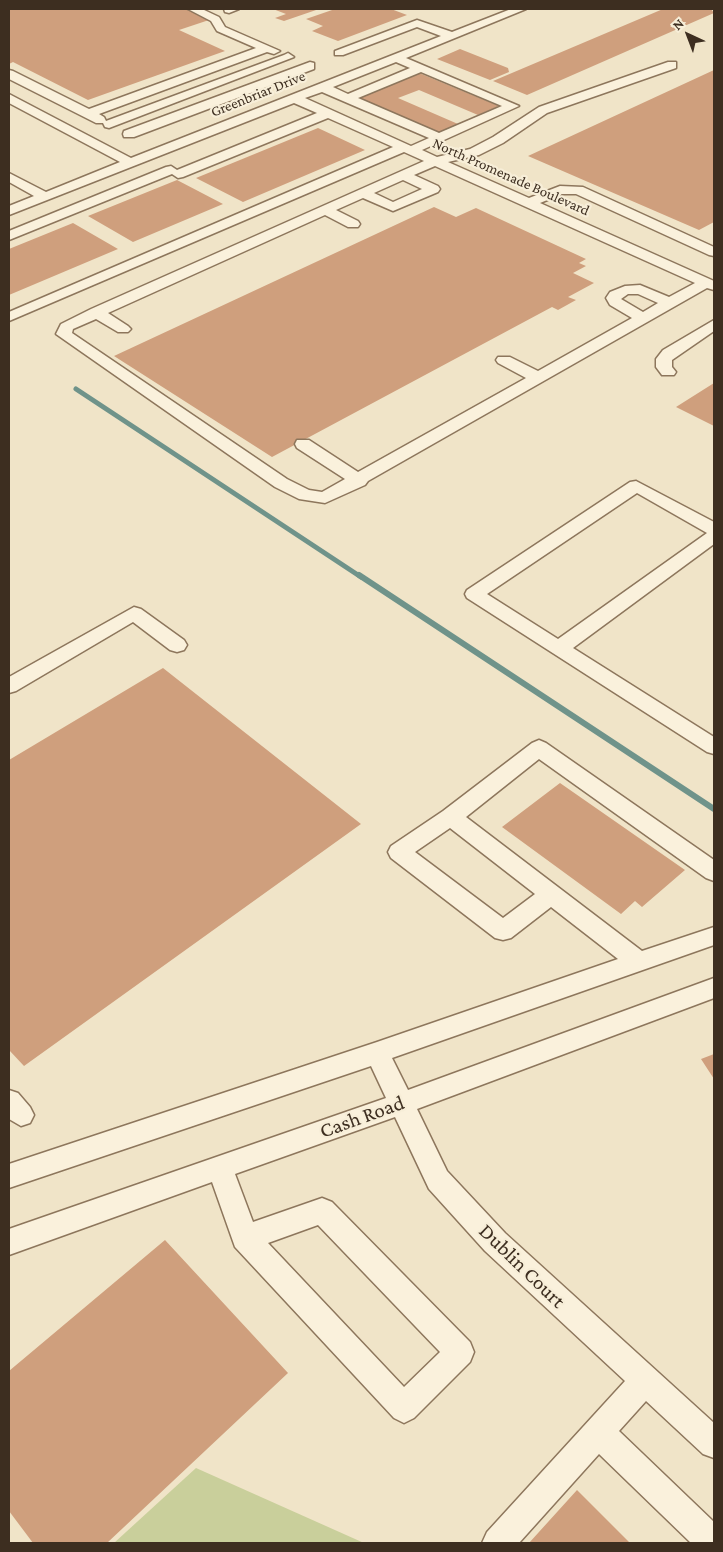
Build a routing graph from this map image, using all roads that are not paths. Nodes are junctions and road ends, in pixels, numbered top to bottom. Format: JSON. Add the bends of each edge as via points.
{"nodes":[{"id":1,"x":193,"y":9,"type":"edge"},
{"id":2,"x":512,"y":10,"type":"edge"},
{"id":3,"x":452,"y":36,"type":"junction"},
{"id":4,"x":212,"y":38,"type":"dead end"},
{"id":5,"x":267,"y":48,"type":"junction"},
{"id":6,"x":339,"y":53,"type":"dead end"},
{"id":7,"x":248,"y":56,"type":"junction"},
{"id":8,"x":288,"y":57,"type":"junction"},
{"id":9,"x":396,"y":58,"type":"junction"},
{"id":10,"x":672,"y":65,"type":"dead end"},
{"id":11,"x":266,"y":66,"type":"junction"},
{"id":12,"x":421,"y":68,"type":"junction"},
{"id":13,"x":318,"y":70,"type":"junction"},
{"id":14,"x":9,"y":74,"type":"edge"},
{"id":15,"x":287,"y":75,"type":"junction"},
{"id":16,"x":341,"y":79,"type":"junction"},
{"id":17,"x":322,"y":87,"type":"junction"},
{"id":18,"x":160,"y":88,"type":"junction"},
{"id":19,"x":9,"y":98,"type":"edge"},
{"id":20,"x":181,"y":98,"type":"junction"},
{"id":21,"x":294,"y":98,"type":"junction"},
{"id":22,"x":348,"y":98,"type":"junction"},
{"id":23,"x":328,"y":113,"type":"junction"},
{"id":24,"x":88,"y":114,"type":"junction"},
{"id":25,"x":109,"y":124,"type":"junction"},
{"id":26,"x":129,"y":134,"type":"junction"},
{"id":27,"x":439,"y":138,"type":"junction"},
{"id":28,"x":408,"y":148,"type":"junction"},
{"id":29,"x":161,"y":151,"type":"junction"},
{"id":30,"x":436,"y":161,"type":"junction"},
{"id":31,"x":131,"y":162,"type":"junction"},
{"id":32,"x":403,"y":176,"type":"junction"},
{"id":33,"x":9,"y":177,"type":"edge"},
{"id":34,"x":363,"y":193,"type":"junction"},
{"id":35,"x":44,"y":197,"type":"junction"},
{"id":36,"x":529,"y":203,"type":"junction"},
{"id":37,"x":81,"y":207,"type":"junction"},
{"id":38,"x":326,"y":210,"type":"junction"},
{"id":39,"x":9,"y":211,"type":"edge"},
{"id":40,"x":59,"y":216,"type":"junction"},
{"id":41,"x":353,"y":224,"type":"dead end"},
{"id":42,"x":9,"y":236,"type":"edge"},
{"id":43,"x":707,"y":258,"type":"edge"},
{"id":44,"x":685,"y":273,"type":"junction"},
{"id":45,"x":710,"y":285,"type":"edge"},
{"id":46,"x":670,"y":303,"type":"junction"},
{"id":47,"x":96,"y":312,"type":"junction"},
{"id":48,"x":9,"y":317,"type":"edge"},
{"id":49,"x":644,"y":318,"type":"junction"},
{"id":50,"x":714,"y":325,"type":"edge"},
{"id":51,"x":123,"y":329,"type":"dead end"},
{"id":52,"x":504,"y":360,"type":"dead end"},
{"id":53,"x":668,"y":372,"type":"dead end"},
{"id":54,"x":539,"y":378,"type":"junction"},
{"id":55,"x":303,"y":444,"type":"dead end"},
{"id":56,"x":359,"y":480,"type":"junction"},
{"id":57,"x":714,"y":528,"type":"edge"},
{"id":58,"x":714,"y":536,"type":"edge"},
{"id":59,"x":177,"y":645,"type":"dead end"},
{"id":60,"x":559,"y":648,"type":"junction"},
{"id":61,"x":9,"y":686,"type":"edge"},
{"id":62,"x":714,"y":747,"type":"edge"},
{"id":63,"x":451,"y":817,"type":"junction"},
{"id":64,"x":714,"y":872,"type":"edge"},
{"id":65,"x":551,"y":894,"type":"junction"},
{"id":66,"x":714,"y":936,"type":"edge"},
{"id":67,"x":639,"y":962,"type":"junction"},
{"id":68,"x":714,"y":988,"type":"edge"},
{"id":69,"x":377,"y":1053,"type":"junction"},
{"id":70,"x":400,"y":1104,"type":"junction"},
{"id":71,"x":220,"y":1168,"type":"junction"},
{"id":72,"x":9,"y":1176,"type":"edge"},
{"id":73,"x":245,"y":1238,"type":"junction"},
{"id":74,"x":9,"y":1242,"type":"edge"},
{"id":75,"x":645,"y":1380,"type":"junction"},
{"id":76,"x":598,"y":1432,"type":"junction"},
{"id":77,"x":714,"y":1443,"type":"edge"},
{"id":78,"x":498,"y":1543,"type":"edge"},
{"id":79,"x":713,"y":1543,"type":"edge"}],
"edges":[{"from":1,"to":5,"type":"street","via":[[215,18],[221,29]]},
{"from":2,"to":3,"type":"street","name":"Greenbriar Drive"},
{"from":3,"to":6,"type":"street","via":[[417,23]]},
{"from":3,"to":9,"type":"street","name":"Greenbriar Drive"},
{"from":4,"to":7,"type":"street"},
{"from":5,"to":7,"type":"street"},
{"from":5,"to":8,"type":"street"},
{"from":7,"to":11,"type":"street"},
{"from":7,"to":18,"type":"street"},
{"from":8,"to":11,"type":"street"},
{"from":8,"to":13,"type":"street"},
{"from":9,"to":12,"type":"street"},
{"from":9,"to":16,"type":"street","name":"Greenbriar Drive"},
{"from":10,"to":30,"type":"street","via":[[543,110],[474,152]]},
{"from":11,"to":15,"type":"street"},
{"from":11,"to":20,"type":"street"},
{"from":12,"to":22,"type":"street"},
{"from":12,"to":27,"type":"street","via":[[512,106]]},
{"from":13,"to":15,"type":"street"},
{"from":13,"to":16,"type":"street"},
{"from":14,"to":24,"type":"street"},
{"from":15,"to":26,"type":"street"},
{"from":16,"to":17,"type":"street","name":"Greenbriar Drive"},
{"from":17,"to":21,"type":"street","name":"Greenbriar Drive"},
{"from":17,"to":22,"type":"street"},
{"from":18,"to":20,"type":"street"},
{"from":18,"to":24,"type":"street"},
{"from":19,"to":31,"type":"street"},
{"from":20,"to":25,"type":"street"},
{"from":21,"to":23,"type":"street","name":"North Promenade Boulevard"},
{"from":21,"to":29,"type":"street","name":"Greenbriar Drive"},
{"from":22,"to":27,"type":"street"},
{"from":23,"to":28,"type":"street","name":"North Promenade Boulevard"},
{"from":23,"to":37,"type":"street"},
{"from":24,"to":25,"type":"street"},
{"from":25,"to":26,"type":"street"},
{"from":26,"to":29,"type":"street"},
{"from":27,"to":28,"type":"street"},
{"from":28,"to":30,"type":"street","name":"North Promenade Boulevard"},
{"from":28,"to":48,"type":"street"},
{"from":29,"to":31,"type":"street","name":"Greenbriar Drive"},
{"from":30,"to":32,"type":"street"},
{"from":30,"to":36,"type":"street","name":"North Promenade Boulevard"},
{"from":31,"to":35,"type":"street","name":"Greenbriar Drive"},
{"from":32,"to":34,"type":"street"},
{"from":32,"to":34,"type":"street","via":[[432,189],[393,207]]},
{"from":33,"to":35,"type":"street"},
{"from":34,"to":38,"type":"street"},
{"from":35,"to":37,"type":"street"},
{"from":35,"to":39,"type":"street","name":"Greenbriar Drive"},
{"from":35,"to":40,"type":"street"},
{"from":36,"to":43,"type":"street","via":[[560,190],[578,190]]},
{"from":36,"to":44,"type":"street","name":"North Promenade Boulevard"},
{"from":37,"to":40,"type":"street"},
{"from":38,"to":41,"type":"street"},
{"from":38,"to":47,"type":"street"},
{"from":40,"to":42,"type":"street"},
{"from":43,"to":44,"type":"street"},
{"from":44,"to":45,"type":"street","name":"North Promenade Boulevard"},
{"from":45,"to":46,"type":"street"},
{"from":46,"to":49,"type":"street"},
{"from":46,"to":49,"type":"street","via":[[640,289],[625,290],[615,295],[614,302]]},
{"from":47,"to":51,"type":"street"},
{"from":47,"to":56,"type":"street","via":[[66,327],[64,334],[281,482],[305,495],[325,498]]},
{"from":49,"to":54,"type":"street"},
{"from":50,"to":53,"type":"street","via":[[669,353],[664,359]]},
{"from":52,"to":54,"type":"street"},
{"from":54,"to":56,"type":"street"},
{"from":55,"to":56,"type":"street"},
{"from":57,"to":60,"type":"street","via":[[636,486],[474,594]]},
{"from":58,"to":60,"type":"street"},
{"from":59,"to":61,"type":"street","via":[[134,613]]},
{"from":60,"to":62,"type":"street"},
{"from":63,"to":64,"type":"street","via":[[539,748]]},
{"from":63,"to":65,"type":"street"},
{"from":63,"to":65,"type":"street","via":[[399,852],[503,930]]},
{"from":65,"to":67,"type":"street"},
{"from":66,"to":67,"type":"street"},
{"from":67,"to":69,"type":"street"},
{"from":68,"to":70,"type":"street","name":"Cash Road"},
{"from":69,"to":70,"type":"street","name":"Dublin Court"},
{"from":69,"to":72,"type":"street"},
{"from":70,"to":71,"type":"street","name":"Cash Road"},
{"from":70,"to":75,"type":"street","name":"Dublin Court","via":[[438,1180],[495,1242]]},
{"from":71,"to":73,"type":"street"},
{"from":71,"to":74,"type":"street","name":"Cash Road"},
{"from":73,"to":73,"type":"street","via":[[322,1211],[460,1352],[404,1408]]},
{"from":75,"to":76,"type":"street"},
{"from":75,"to":77,"type":"street","name":"Dublin Court"},
{"from":76,"to":78,"type":"street"},
{"from":76,"to":79,"type":"street"}]}
